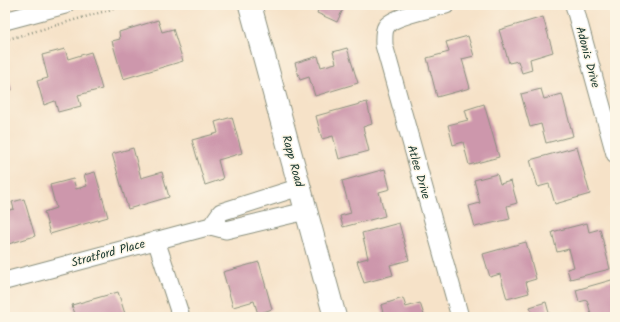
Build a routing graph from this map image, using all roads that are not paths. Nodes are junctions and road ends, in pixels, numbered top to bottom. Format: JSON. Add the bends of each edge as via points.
{"nodes":[{"id":1,"x":65,"y":5,"type":"edge"},
{"id":2,"x":250,"y":5,"type":"edge"},
{"id":3,"x":446,"y":5,"type":"edge"},
{"id":4,"x":574,"y":5,"type":"edge"},
{"id":5,"x":5,"y":22,"type":"edge"},
{"id":6,"x":615,"y":154,"type":"edge"},
{"id":7,"x":300,"y":187,"type":"junction"},
{"id":8,"x":306,"y":211,"type":"junction"},
{"id":9,"x":212,"y":226,"type":"junction"},
{"id":10,"x":156,"y":240,"type":"junction"},
{"id":11,"x":5,"y":281,"type":"edge"},
{"id":12,"x":181,"y":317,"type":"edge"},
{"id":13,"x":335,"y":317,"type":"edge"},
{"id":14,"x":460,"y":317,"type":"edge"}],
"edges":[{"from":1,"to":5,"type":"street"},
{"from":2,"to":7,"type":"street","name":"Rapp Road"},
{"from":3,"to":14,"type":"street","name":"Atlee Drive","via":[[389,23],[385,28],[384,46]]},
{"from":4,"to":6,"type":"street","name":"Adonis Drive"},
{"from":7,"to":8,"type":"street","name":"Rapp Road"},
{"from":7,"to":9,"type":"street","via":[[221,212]]},
{"from":8,"to":9,"type":"street","name":"Stratford Place","via":[[226,230]]},
{"from":8,"to":13,"type":"street","name":"Rapp Road"},
{"from":9,"to":10,"type":"street","name":"Stratford Place"},
{"from":10,"to":11,"type":"street","name":"Stratford Place"},
{"from":10,"to":12,"type":"street"}]}
